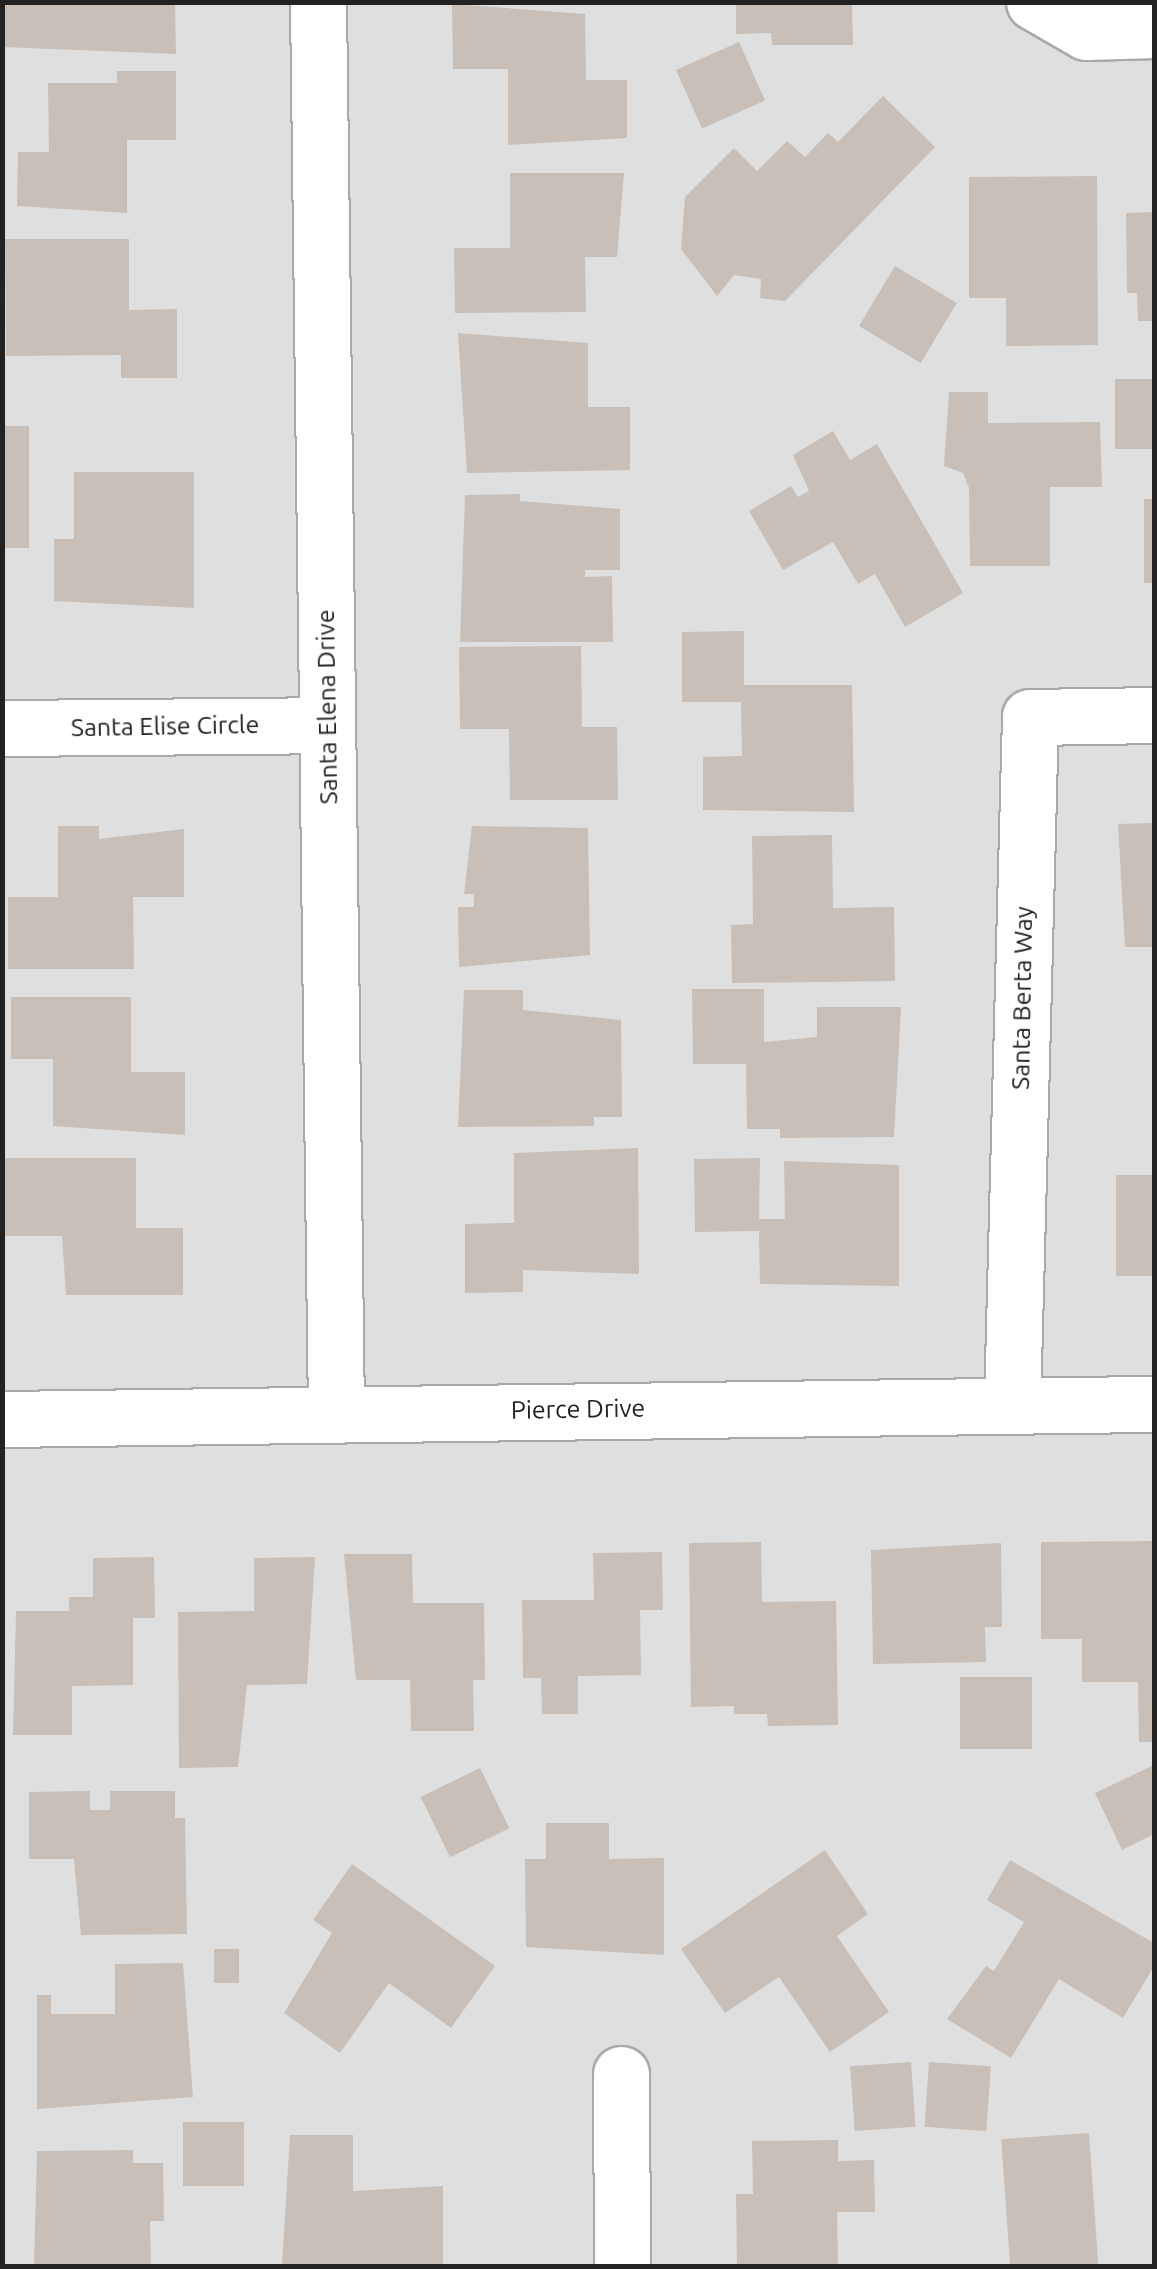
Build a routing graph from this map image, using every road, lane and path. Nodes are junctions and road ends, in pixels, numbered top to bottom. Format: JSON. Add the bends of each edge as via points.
{"nodes":[{"id":1,"x":318,"y":2,"type":"edge"},
{"id":2,"x":1034,"y":2,"type":"edge"},
{"id":3,"x":1154,"y":30,"type":"edge"},
{"id":4,"x":1154,"y":715,"type":"edge"},
{"id":5,"x":327,"y":724,"type":"junction"},
{"id":6,"x":2,"y":728,"type":"edge"},
{"id":7,"x":1012,"y":1404,"type":"junction"},
{"id":8,"x":1154,"y":1404,"type":"edge"},
{"id":9,"x":336,"y":1411,"type":"junction"},
{"id":10,"x":2,"y":1419,"type":"edge"},
{"id":11,"x":621,"y":2074,"type":"dead end"},
{"id":12,"x":622,"y":2266,"type":"edge"}],
"edges":[{"from":1,"to":5,"type":"street","name":"Santa Elena Drive"},
{"from":2,"to":3,"type":"street","via":[[1086,32]]},
{"from":4,"to":7,"type":"street","name":"Santa Berta Way","via":[[1030,717]]},
{"from":5,"to":6,"type":"street","name":"Santa Elise Circle"},
{"from":5,"to":9,"type":"street","name":"Santa Elena Drive"},
{"from":7,"to":8,"type":"street","name":"Pierce Drive"},
{"from":7,"to":9,"type":"street","name":"Pierce Drive"},
{"from":9,"to":10,"type":"street","name":"Pierce Drive"},
{"from":11,"to":12,"type":"street"}]}
